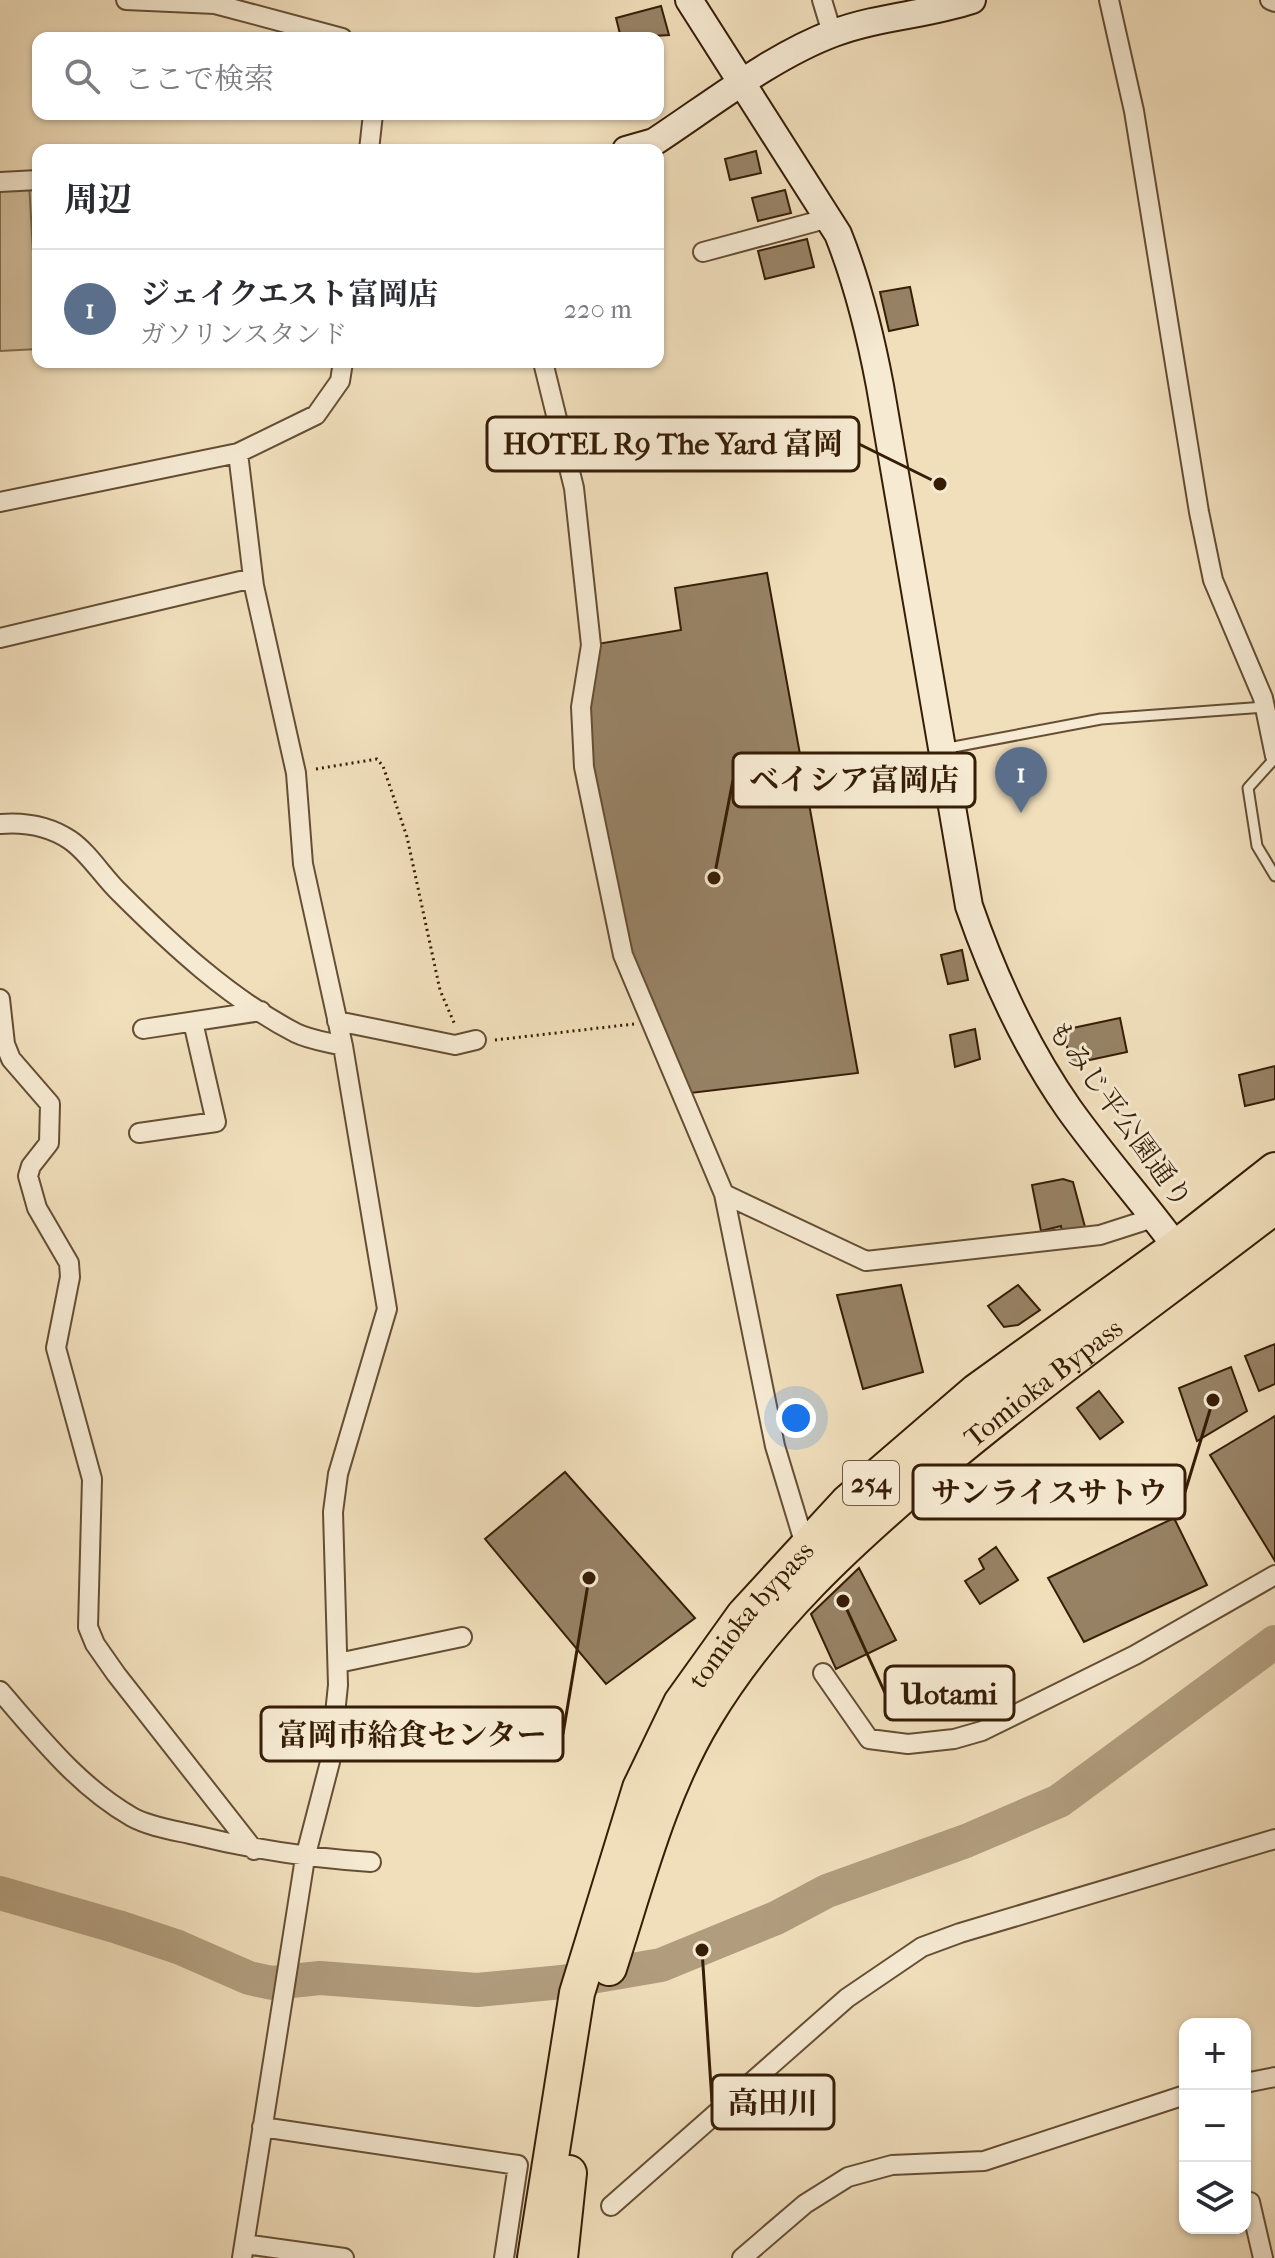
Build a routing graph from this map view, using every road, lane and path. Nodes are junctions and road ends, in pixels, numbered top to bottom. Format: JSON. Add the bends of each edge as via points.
{"nodes":[{"id":1,"x":126,"y":0,"type":"edge"},
{"id":2,"x":689,"y":0,"type":"edge"},
{"id":3,"x":822,"y":0,"type":"edge"},
{"id":4,"x":972,"y":0,"type":"edge"},
{"id":5,"x":1109,"y":0,"type":"edge"},
{"id":6,"x":320,"y":32,"type":"edge"},
{"id":7,"x":832,"y":33,"type":"junction"},
{"id":8,"x":742,"y":85,"type":"junction"},
{"id":9,"x":372,"y":120,"type":"edge"},
{"id":10,"x":370,"y":144,"type":"edge"},
{"id":11,"x":647,"y":144,"type":"edge"},
{"id":12,"x":32,"y":180,"type":"edge"},
{"id":13,"x":0,"y":182,"type":"edge"},
{"id":14,"x":829,"y":218,"type":"junction"},
{"id":15,"x":703,"y":252,"type":"dead end"},
{"id":16,"x":342,"y":368,"type":"edge"},
{"id":17,"x":544,"y":368,"type":"edge"},
{"id":18,"x":238,"y":453,"type":"junction"},
{"id":19,"x":0,"y":502,"type":"edge"},
{"id":20,"x":253,"y":578,"type":"junction"},
{"id":21,"x":0,"y":638,"type":"edge"},
{"id":22,"x":1265,"y":707,"type":"junction"},
{"id":23,"x":943,"y":749,"type":"junction"},
{"id":24,"x":1275,"y":757,"type":"edge"},
{"id":25,"x":296,"y":773,"type":"junction"},
{"id":26,"x":0,"y":824,"type":"edge"},
{"id":27,"x":1275,"y":876,"type":"edge"},
{"id":28,"x":0,"y":999,"type":"edge"},
{"id":29,"x":261,"y":1011,"type":"junction"},
{"id":30,"x":337,"y":1021,"type":"junction"},
{"id":31,"x":648,"y":1021,"type":"junction"},
{"id":32,"x":193,"y":1022,"type":"junction"},
{"id":33,"x":143,"y":1029,"type":"dead end"},
{"id":34,"x":476,"y":1040,"type":"junction"},
{"id":35,"x":343,"y":1046,"type":"junction"},
{"id":36,"x":139,"y":1133,"type":"dead end"},
{"id":37,"x":1275,"y":1170,"type":"edge"},
{"id":38,"x":724,"y":1194,"type":"junction"},
{"id":39,"x":1275,"y":1206,"type":"edge"},
{"id":40,"x":1153,"y":1218,"type":"junction"},
{"id":41,"x":1185,"y":1258,"type":"junction"},
{"id":42,"x":805,"y":1545,"type":"junction"},
{"id":43,"x":1275,"y":1575,"type":"edge"},
{"id":44,"x":462,"y":1637,"type":"dead end"},
{"id":45,"x":338,"y":1663,"type":"junction"},
{"id":46,"x":823,"y":1673,"type":"dead end"},
{"id":47,"x":0,"y":1691,"type":"edge"},
{"id":48,"x":651,"y":1794,"type":"junction"},
{"id":49,"x":1275,"y":1839,"type":"edge"},
{"id":50,"x":254,"y":1850,"type":"junction"},
{"id":51,"x":371,"y":1862,"type":"dead end"},
{"id":52,"x":304,"y":1866,"type":"junction"},
{"id":53,"x":1275,"y":2077,"type":"edge"},
{"id":54,"x":1251,"y":2082,"type":"edge"},
{"id":55,"x":1179,"y":2097,"type":"edge"},
{"id":56,"x":262,"y":2127,"type":"junction"},
{"id":57,"x":559,"y":2162,"type":"junction"},
{"id":58,"x":611,"y":2206,"type":"dead end"},
{"id":59,"x":1251,"y":2206,"type":"edge"},
{"id":60,"x":244,"y":2251,"type":"edge"},
{"id":61,"x":344,"y":2258,"type":"edge"},
{"id":62,"x":504,"y":2258,"type":"edge"},
{"id":63,"x":535,"y":2258,"type":"edge"},
{"id":64,"x":560,"y":2258,"type":"edge"},
{"id":65,"x":742,"y":2258,"type":"edge"},
{"id":66,"x":1263,"y":2258,"type":"edge"}],
"edges":[{"from":1,"to":6,"type":"street","via":[[215,4]]},
{"from":2,"to":8,"type":"street","name":"もみじ平公園通り"},
{"from":3,"to":7,"type":"street"},
{"from":4,"to":7,"type":"street"},
{"from":5,"to":22,"type":"street","via":[[1134,111],[1213,580]]},
{"from":7,"to":8,"type":"street"},
{"from":8,"to":11,"type":"street"},
{"from":8,"to":14,"type":"street","name":"もみじ平公園通り"},
{"from":9,"to":10,"type":"street"},
{"from":12,"to":13,"type":"street"},
{"from":14,"to":15,"type":"street"},
{"from":14,"to":23,"type":"street","name":"もみじ平公園通り","via":[[868,323]]},
{"from":16,"to":18,"type":"street","via":[[340,381],[316,415]]},
{"from":17,"to":31,"type":"street","via":[[574,488],[591,645],[581,707],[588,790],[623,955]]},
{"from":18,"to":19,"type":"street"},
{"from":18,"to":20,"type":"street"},
{"from":20,"to":21,"type":"street"},
{"from":20,"to":25,"type":"street"},
{"from":22,"to":23,"type":"lane","via":[[1101,719]]},
{"from":22,"to":24,"type":"street"},
{"from":23,"to":40,"type":"street","name":"もみじ平公園通り","via":[[969,906],[988,963],[1019,1029],[1068,1107]]},
{"from":24,"to":27,"type":"lane","via":[[1248,788],[1257,846]]},
{"from":25,"to":30,"type":"street","via":[[303,864]]},
{"from":25,"to":34,"type":"path","via":[[377,759],[383,766],[407,837],[440,990],[456,1029],[468,1041]]},
{"from":26,"to":29,"type":"street","via":[[48,829],[71,841],[192,961]]},
{"from":28,"to":50,"type":"street","via":[[11,1059],[50,1104],[49,1143],[28,1176],[37,1208],[69,1263],[56,1348],[92,1479],[88,1627],[116,1674]]},
{"from":29,"to":32,"type":"street"},
{"from":29,"to":35,"type":"street","via":[[298,1034]]},
{"from":30,"to":34,"type":"street","via":[[455,1045]]},
{"from":30,"to":35,"type":"street"},
{"from":31,"to":34,"type":"path"},
{"from":31,"to":38,"type":"street"},
{"from":32,"to":33,"type":"street"},
{"from":32,"to":36,"type":"street","via":[[216,1122]]},
{"from":35,"to":45,"type":"street","via":[[387,1309],[338,1474],[333,1512]]},
{"from":37,"to":41,"type":"highway","name":"tomioka bypass","number":"254"},
{"from":38,"to":40,"type":"street","via":[[866,1261],[1100,1235]]},
{"from":38,"to":42,"type":"street","via":[[775,1446]]},
{"from":39,"to":41,"type":"highway","name":"tomioka bypass","number":"254"},
{"from":40,"to":41,"type":"street","name":"もみじ平公園通り"},
{"from":41,"to":42,"type":"highway","name":"tomioka bypass","number":"254","via":[[977,1391]]},
{"from":41,"to":48,"type":"highway","name":"Tomioka Bypass","number":"254","via":[[823,1567],[772,1623]]},
{"from":42,"to":48,"type":"highway","name":"tomioka bypass","number":"254","via":[[744,1615],[681,1703]]},
{"from":43,"to":46,"type":"street","via":[[1135,1655],[982,1731],[954,1739],[908,1744],[869,1739]]},
{"from":44,"to":45,"type":"street"},
{"from":45,"to":52,"type":"street","via":[[330,1762]]},
{"from":47,"to":50,"type":"street","via":[[61,1761],[134,1818]]},
{"from":48,"to":57,"type":"highway","name":"tomioka bypass","number":"254","via":[[577,1993]]},
{"from":49,"to":58,"type":"street","via":[[922,1947],[847,1998]]},
{"from":50,"to":52,"type":"street"},
{"from":51,"to":52,"type":"street"},
{"from":52,"to":56,"type":"street"},
{"from":53,"to":54,"type":"street"},
{"from":55,"to":65,"type":"street","via":[[984,2161],[892,2165],[848,2177],[805,2204]]},
{"from":56,"to":60,"type":"street"},
{"from":56,"to":62,"type":"street","via":[[518,2165]]},
{"from":57,"to":63,"type":"highway","name":"tomioka bypass","number":"254"},
{"from":57,"to":64,"type":"highway","name":"tomioka bypass","number":"254"},
{"from":59,"to":66,"type":"street"},
{"from":60,"to":61,"type":"street"}]}
